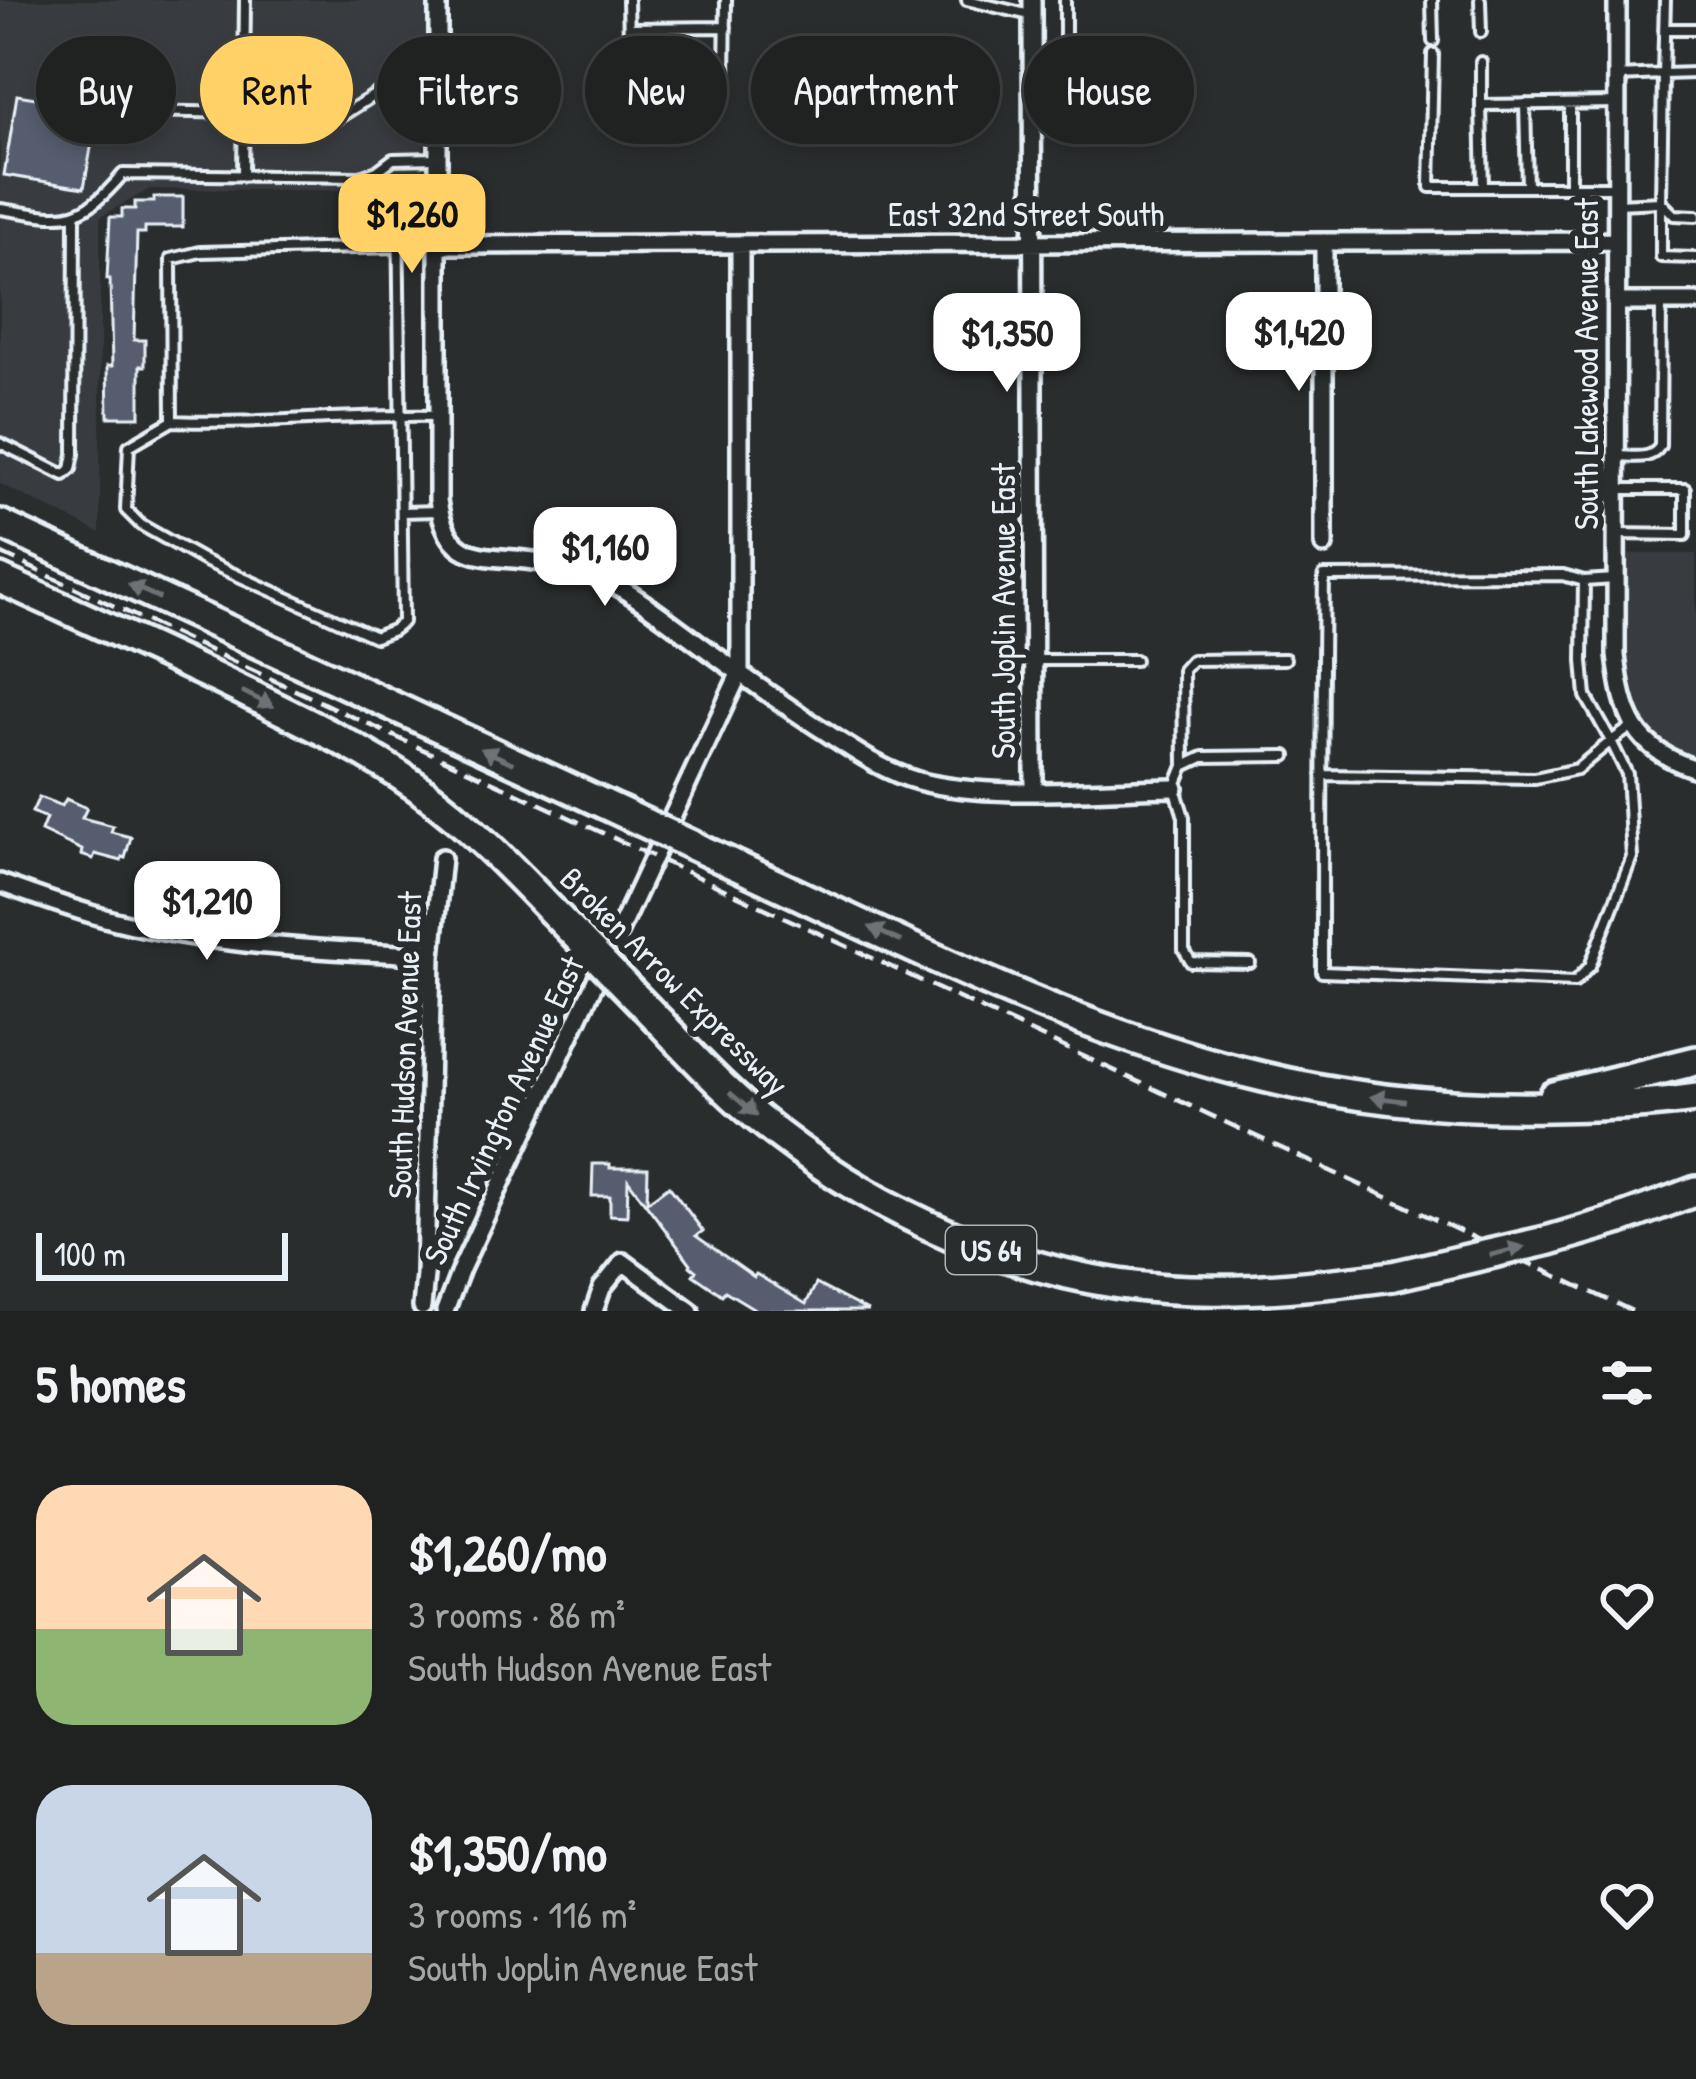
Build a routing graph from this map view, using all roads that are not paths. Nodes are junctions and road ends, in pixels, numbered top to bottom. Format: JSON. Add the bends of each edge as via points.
{"nodes":[{"id":1,"x":244,"y":0,"type":"edge"},
{"id":2,"x":438,"y":0,"type":"edge"},
{"id":3,"x":628,"y":0,"type":"edge"},
{"id":4,"x":726,"y":0,"type":"edge"},
{"id":5,"x":968,"y":0,"type":"edge"},
{"id":6,"x":1065,"y":0,"type":"edge"},
{"id":7,"x":1432,"y":0,"type":"edge"},
{"id":8,"x":1480,"y":0,"type":"edge"},
{"id":9,"x":1616,"y":0,"type":"edge"},
{"id":10,"x":1665,"y":0,"type":"edge"},
{"id":11,"x":1032,"y":8,"type":"edge"},
{"id":12,"x":726,"y":27,"type":"junction"},
{"id":13,"x":629,"y":28,"type":"junction"},
{"id":14,"x":1664,"y":29,"type":"junction"},
{"id":15,"x":1696,"y":29,"type":"edge"},
{"id":16,"x":1480,"y":32,"type":"dead end"},
{"id":17,"x":244,"y":36,"type":"edge"},
{"id":18,"x":437,"y":36,"type":"edge"},
{"id":19,"x":1065,"y":36,"type":"edge"},
{"id":20,"x":1433,"y":41,"type":"dead end"},
{"id":21,"x":1433,"y":54,"type":"dead end"},
{"id":22,"x":1480,"y":62,"type":"dead end"},
{"id":23,"x":1696,"y":73,"type":"edge"},
{"id":24,"x":1664,"y":74,"type":"junction"},
{"id":25,"x":1616,"y":76,"type":"junction"},
{"id":26,"x":1616,"y":103,"type":"junction"},
{"id":27,"x":1525,"y":104,"type":"junction"},
{"id":28,"x":1570,"y":104,"type":"junction"},
{"id":29,"x":1481,"y":105,"type":"junction"},
{"id":30,"x":244,"y":144,"type":"edge"},
{"id":31,"x":436,"y":144,"type":"edge"},
{"id":32,"x":1031,"y":144,"type":"edge"},
{"id":33,"x":436,"y":158,"type":"junction"},
{"id":34,"x":243,"y":176,"type":"junction"},
{"id":35,"x":1483,"y":187,"type":"junction"},
{"id":36,"x":1527,"y":187,"type":"junction"},
{"id":37,"x":1570,"y":187,"type":"junction"},
{"id":38,"x":437,"y":196,"type":"junction"},
{"id":39,"x":1616,"y":196,"type":"junction"},
{"id":40,"x":1661,"y":202,"type":"junction"},
{"id":41,"x":0,"y":208,"type":"edge"},
{"id":42,"x":75,"y":216,"type":"junction"},
{"id":43,"x":1696,"y":217,"type":"edge"},
{"id":44,"x":1616,"y":241,"type":"junction"},
{"id":45,"x":1324,"y":242,"type":"junction"},
{"id":46,"x":437,"y":244,"type":"junction"},
{"id":47,"x":1031,"y":244,"type":"junction"},
{"id":48,"x":740,"y":245,"type":"junction"},
{"id":49,"x":398,"y":247,"type":"junction"},
{"id":50,"x":1696,"y":258,"type":"edge"},
{"id":51,"x":1616,"y":302,"type":"junction"},
{"id":52,"x":1661,"y":302,"type":"junction"},
{"id":53,"x":1696,"y":302,"type":"edge"},
{"id":54,"x":400,"y":415,"type":"junction"},
{"id":55,"x":437,"y":416,"type":"junction"},
{"id":56,"x":172,"y":421,"type":"junction"},
{"id":57,"x":0,"y":443,"type":"edge"},
{"id":58,"x":1616,"y":455,"type":"junction"},
{"id":59,"x":1616,"y":489,"type":"junction"},
{"id":60,"x":440,"y":511,"type":"junction"},
{"id":61,"x":402,"y":512,"type":"junction"},
{"id":62,"x":0,"y":524,"type":"edge"},
{"id":63,"x":1616,"y":534,"type":"junction"},
{"id":64,"x":1324,"y":545,"type":"dead end"},
{"id":65,"x":0,"y":579,"type":"edge"},
{"id":66,"x":1616,"y":579,"type":"junction"},
{"id":67,"x":1584,"y":581,"type":"junction"},
{"id":68,"x":1286,"y":659,"type":"dead end"},
{"id":69,"x":1033,"y":660,"type":"junction"},
{"id":70,"x":1135,"y":660,"type":"dead end"},
{"id":71,"x":740,"y":672,"type":"junction"},
{"id":72,"x":1633,"y":726,"type":"junction"},
{"id":73,"x":1611,"y":741,"type":"junction"},
{"id":74,"x":1286,"y":756,"type":"dead end"},
{"id":75,"x":1184,"y":766,"type":"junction"},
{"id":76,"x":1696,"y":770,"type":"edge"},
{"id":77,"x":1322,"y":775,"type":"junction"},
{"id":78,"x":1175,"y":788,"type":"junction"},
{"id":79,"x":1034,"y":790,"type":"junction"},
{"id":80,"x":442,"y":858,"type":"dead end"},
{"id":81,"x":0,"y":883,"type":"edge"},
{"id":82,"x":432,"y":956,"type":"junction"},
{"id":83,"x":1250,"y":963,"type":"dead end"},
{"id":84,"x":1696,"y":1061,"type":"edge"},
{"id":85,"x":1696,"y":1098,"type":"edge"},
{"id":86,"x":1505,"y":1108,"type":"junction"},
{"id":87,"x":1696,"y":1191,"type":"edge"},
{"id":88,"x":422,"y":1306,"type":"dead end"},
{"id":89,"x":445,"y":1310,"type":"edge"},
{"id":90,"x":594,"y":1311,"type":"edge"},
{"id":91,"x":690,"y":1311,"type":"edge"}],
"edges":[{"from":1,"to":17,"type":"lane"},
{"from":2,"to":18,"type":"street"},
{"from":3,"to":13,"type":"lane"},
{"from":4,"to":12,"type":"lane"},
{"from":5,"to":11,"type":"lane"},
{"from":6,"to":19,"type":"lane"},
{"from":7,"to":20,"type":"lane"},
{"from":8,"to":16,"type":"lane"},
{"from":9,"to":25,"type":"street","name":"South Lakewood Avenue East"},
{"from":10,"to":14,"type":"lane"},
{"from":12,"to":13,"type":"lane"},
{"from":12,"to":13,"type":"lane","via":[[725,78],[630,76]]},
{"from":14,"to":15,"type":"lane"},
{"from":14,"to":24,"type":"lane"},
{"from":21,"to":35,"type":"lane","via":[[1430,187]]},
{"from":22,"to":29,"type":"lane"},
{"from":23,"to":24,"type":"lane"},
{"from":24,"to":25,"type":"lane"},
{"from":24,"to":40,"type":"lane"},
{"from":25,"to":26,"type":"street","name":"South Lakewood Avenue East"},
{"from":26,"to":28,"type":"lane"},
{"from":26,"to":39,"type":"street","name":"South Lakewood Avenue East"},
{"from":27,"to":28,"type":"lane"},
{"from":27,"to":29,"type":"lane"},
{"from":27,"to":36,"type":"lane"},
{"from":28,"to":37,"type":"lane"},
{"from":29,"to":35,"type":"lane"},
{"from":30,"to":34,"type":"lane"},
{"from":31,"to":33,"type":"street"},
{"from":32,"to":47,"type":"street","name":"South Joplin Avenue East"},
{"from":33,"to":34,"type":"lane","via":[[393,159],[360,177]]},
{"from":33,"to":38,"type":"street"},
{"from":34,"to":42,"type":"lane","via":[[123,175]]},
{"from":35,"to":36,"type":"lane"},
{"from":36,"to":37,"type":"lane"},
{"from":37,"to":39,"type":"lane"},
{"from":38,"to":46,"type":"street"},
{"from":38,"to":49,"type":"lane","via":[[398,203]]},
{"from":39,"to":40,"type":"lane"},
{"from":39,"to":44,"type":"street","name":"South Lakewood Avenue East"},
{"from":40,"to":43,"type":"lane","via":[[1674,215]]},
{"from":40,"to":50,"type":"lane","via":[[1661,256]]},
{"from":41,"to":42,"type":"lane"},
{"from":42,"to":57,"type":"lane","via":[[71,469],[64,475]]},
{"from":44,"to":45,"type":"street","name":"East 32nd Street South"},
{"from":44,"to":51,"type":"street","name":"South Lakewood Avenue East"},
{"from":45,"to":47,"type":"street","name":"East 32nd Street South"},
{"from":45,"to":64,"type":"street"},
{"from":46,"to":48,"type":"street","name":"East 32nd Street South"},
{"from":46,"to":55,"type":"street"},
{"from":47,"to":48,"type":"street","name":"East 32nd Street South"},
{"from":47,"to":69,"type":"street","name":"South Joplin Avenue East"},
{"from":48,"to":71,"type":"street","name":"South Irvington Avenue East"},
{"from":49,"to":54,"type":"lane"},
{"from":49,"to":56,"type":"lane","via":[[171,259]]},
{"from":51,"to":52,"type":"street"},
{"from":51,"to":58,"type":"street","name":"South Lakewood Avenue East"},
{"from":52,"to":53,"type":"street"},
{"from":52,"to":58,"type":"lane","via":[[1660,446],[1648,457]]},
{"from":54,"to":55,"type":"lane"},
{"from":54,"to":56,"type":"lane"},
{"from":54,"to":61,"type":"lane"},
{"from":55,"to":60,"type":"street"},
{"from":56,"to":61,"type":"lane","via":[[129,446],[126,510],[205,561],[375,637],[403,622]]},
{"from":58,"to":59,"type":"street","name":"South Lakewood Avenue East"},
{"from":59,"to":63,"type":"street","name":"South Lakewood Avenue East"},
{"from":59,"to":63,"type":"lane","via":[[1685,489],[1684,535]]},
{"from":60,"to":61,"type":"lane"},
{"from":60,"to":71,"type":"street","via":[[463,551],[605,579]]},
{"from":86,"to":62,"type":"highway","one_way":true,"bridge":true,"via":[[1308,1087],[1082,1021]]},
{"from":63,"to":66,"type":"street","name":"South Lakewood Avenue East"},
{"from":65,"to":87,"type":"highway","name":"Broken Arrow Expressway","number":"US 64","one_way":true,"bridge":true,"via":[[310,723],[415,786],[508,865],[760,1119],[846,1182],[979,1246],[1079,1276],[1170,1289],[1271,1290],[1393,1276],[1550,1240]]},
{"from":66,"to":67,"type":"lane"},
{"from":66,"to":72,"type":"street","name":"South Lakewood Avenue East","via":[[1616,655]]},
{"from":67,"to":73,"type":"lane","via":[[1586,696]]},
{"from":67,"to":77,"type":"lane","via":[[1563,574],[1324,576]]},
{"from":68,"to":75,"type":"lane","via":[[1192,660],[1183,670]]},
{"from":69,"to":70,"type":"lane"},
{"from":69,"to":79,"type":"street","name":"South Joplin Avenue East"},
{"from":71,"to":79,"type":"street","via":[[891,772],[948,786]]},
{"from":71,"to":89,"type":"street","name":"South Irvington Avenue East"},
{"from":72,"to":73,"type":"lane"},
{"from":72,"to":76,"type":"street","via":[[1653,748]]},
{"from":73,"to":77,"type":"lane","via":[[1577,770],[1535,778]]},
{"from":73,"to":77,"type":"lane","via":[[1627,774],[1632,856],[1590,966],[1575,982],[1322,972]]},
{"from":74,"to":75,"type":"lane","via":[[1203,757]]},
{"from":75,"to":78,"type":"lane"},
{"from":78,"to":79,"type":"street"},
{"from":78,"to":83,"type":"lane","via":[[1184,817],[1184,950],[1191,962]]},
{"from":80,"to":82,"type":"street","name":"South Hudson Avenue East"},
{"from":81,"to":82,"type":"street","via":[[181,934]]},
{"from":82,"to":88,"type":"street","name":"South Hudson Avenue East"},
{"from":84,"to":86,"type":"highway"},
{"from":85,"to":86,"type":"highway"},
{"from":90,"to":91,"type":"street","via":[[623,1262]]}]}
